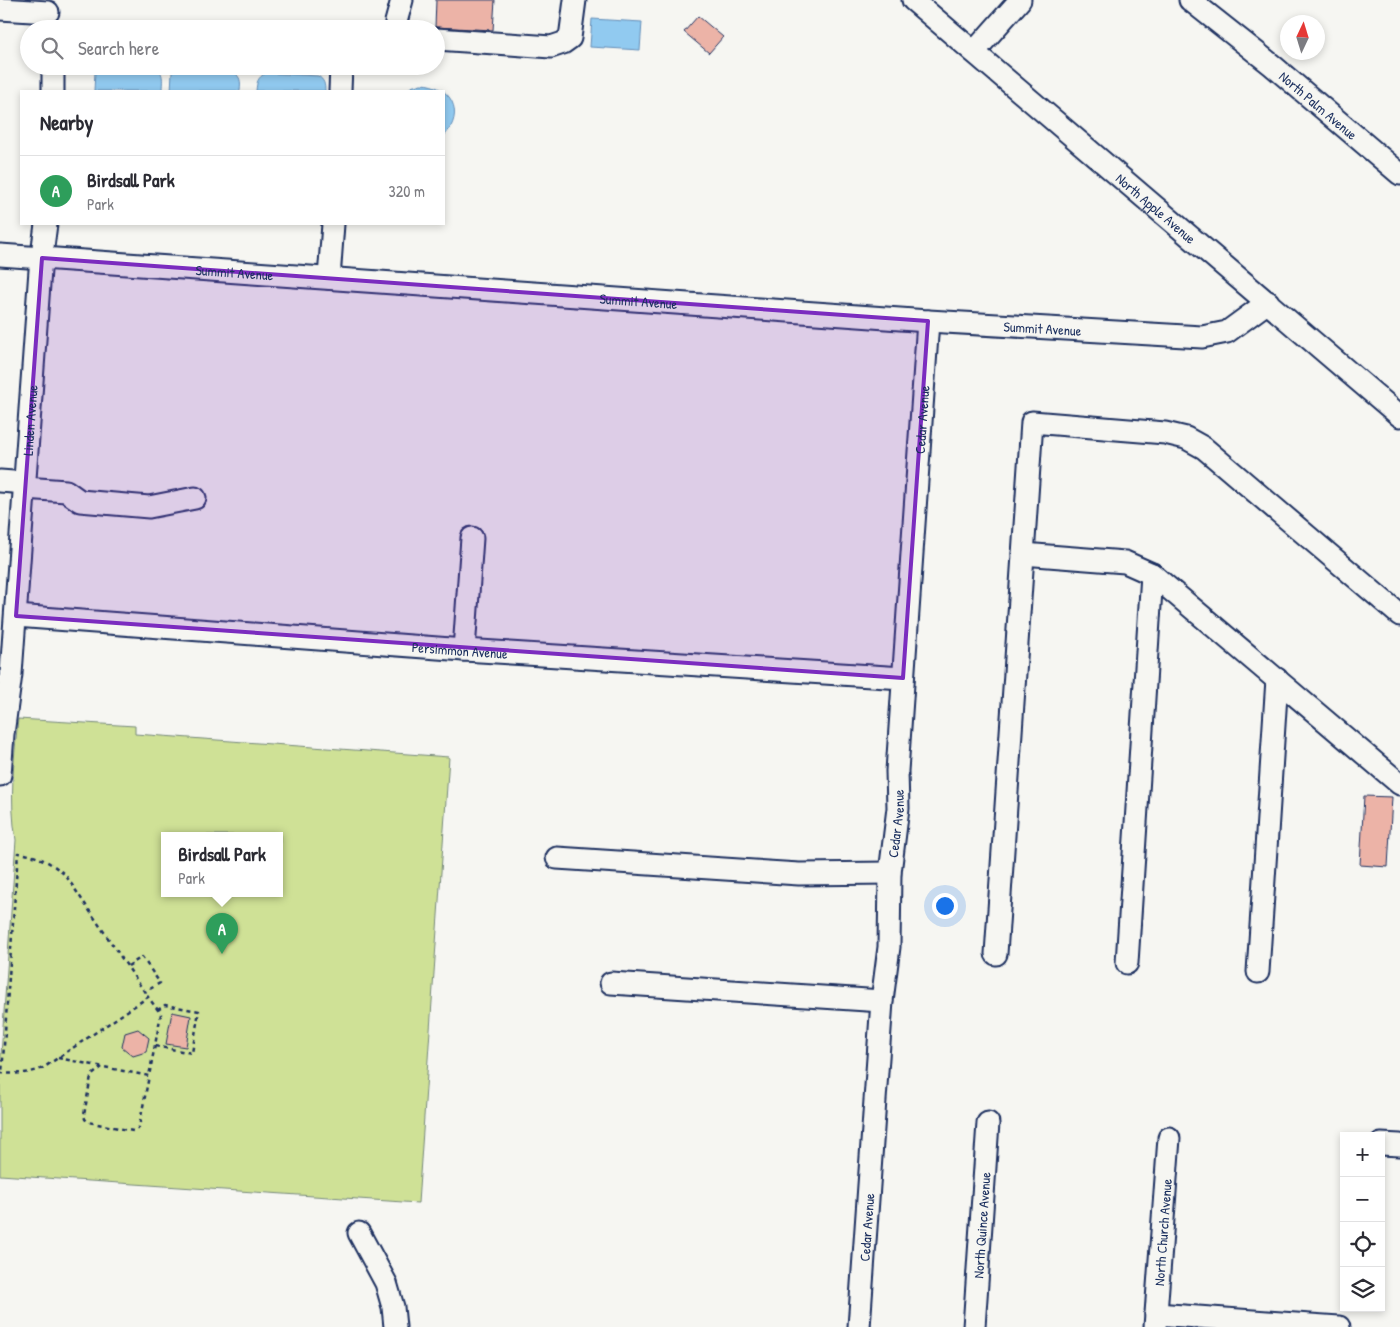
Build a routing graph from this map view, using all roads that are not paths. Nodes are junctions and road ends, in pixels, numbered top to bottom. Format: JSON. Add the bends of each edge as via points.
{"nodes":[{"id":1,"x":402,"y":0,"type":"edge"},
{"id":2,"x":575,"y":0,"type":"edge"},
{"id":3,"x":913,"y":0,"type":"edge"},
{"id":4,"x":1020,"y":0,"type":"edge"},
{"id":5,"x":1190,"y":0,"type":"edge"},
{"id":6,"x":0,"y":9,"type":"edge"},
{"id":7,"x":49,"y":14,"type":"edge"},
{"id":8,"x":395,"y":20,"type":"edge"},
{"id":9,"x":445,"y":40,"type":"edge"},
{"id":10,"x":974,"y":52,"type":"junction"},
{"id":11,"x":52,"y":75,"type":"edge"},
{"id":12,"x":341,"y":75,"type":"edge"},
{"id":13,"x":53,"y":90,"type":"edge"},
{"id":14,"x":340,"y":90,"type":"edge"},
{"id":15,"x":1400,"y":174,"type":"edge"},
{"id":16,"x":46,"y":225,"type":"edge"},
{"id":17,"x":333,"y":225,"type":"edge"},
{"id":18,"x":0,"y":255,"type":"edge"},
{"id":19,"x":42,"y":258,"type":"junction"},
{"id":20,"x":328,"y":278,"type":"junction"},
{"id":21,"x":1268,"y":302,"type":"junction"},
{"id":22,"x":928,"y":321,"type":"junction"},
{"id":23,"x":1400,"y":416,"type":"edge"},
{"id":24,"x":0,"y":481,"type":"edge"},
{"id":25,"x":25,"y":485,"type":"junction"},
{"id":26,"x":195,"y":498,"type":"dead end"},
{"id":27,"x":472,"y":538,"type":"dead end"},
{"id":28,"x":1023,"y":554,"type":"junction"},
{"id":29,"x":1152,"y":574,"type":"junction"},
{"id":30,"x":1400,"y":615,"type":"edge"},
{"id":31,"x":16,"y":616,"type":"junction"},
{"id":32,"x":464,"y":650,"type":"junction"},
{"id":33,"x":903,"y":678,"type":"junction"},
{"id":34,"x":1276,"y":679,"type":"junction"},
{"id":35,"x":1,"y":751,"type":"edge"},
{"id":36,"x":0,"y":776,"type":"edge"},
{"id":37,"x":1400,"y":784,"type":"edge"},
{"id":38,"x":557,"y":858,"type":"dead end"},
{"id":39,"x":890,"y":873,"type":"junction"},
{"id":40,"x":996,"y":954,"type":"dead end"},
{"id":41,"x":1127,"y":963,"type":"dead end"},
{"id":42,"x":1258,"y":972,"type":"dead end"},
{"id":43,"x":611,"y":983,"type":"dead end"},
{"id":44,"x":882,"y":1001,"type":"junction"},
{"id":45,"x":988,"y":1123,"type":"dead end"},
{"id":46,"x":1169,"y":1138,"type":"dead end"},
{"id":47,"x":1385,"y":1144,"type":"edge"},
{"id":48,"x":1400,"y":1145,"type":"edge"},
{"id":49,"x":360,"y":1233,"type":"dead end"},
{"id":50,"x":1156,"y":1321,"type":"edge"},
{"id":51,"x":395,"y":1327,"type":"edge"},
{"id":52,"x":859,"y":1327,"type":"edge"},
{"id":53,"x":974,"y":1327,"type":"edge"},
{"id":54,"x":1339,"y":1327,"type":"edge"}],
"edges":[{"from":1,"to":8,"type":"street"},
{"from":2,"to":9,"type":"street","via":[[570,38],[563,44],[551,47]]},
{"from":3,"to":10,"type":"street","name":"North Apple Avenue"},
{"from":4,"to":10,"type":"street"},
{"from":5,"to":15,"type":"street","name":"North Palm Avenue"},
{"from":6,"to":7,"type":"street"},
{"from":10,"to":21,"type":"street","name":"North Apple Avenue"},
{"from":11,"to":13,"type":"street"},
{"from":12,"to":14,"type":"street"},
{"from":16,"to":19,"type":"street","name":"Linden Avenue"},
{"from":17,"to":20,"type":"street"},
{"from":18,"to":19,"type":"street","name":"Summit Avenue"},
{"from":19,"to":20,"type":"street","name":"Summit Avenue"},
{"from":19,"to":25,"type":"street","name":"Linden Avenue"},
{"from":20,"to":22,"type":"street","name":"Summit Avenue"},
{"from":21,"to":22,"type":"street","name":"Summit Avenue","via":[[1227,332],[1202,337]]},
{"from":21,"to":23,"type":"street","name":"North Apple Avenue"},
{"from":22,"to":33,"type":"street","name":"Cedar Avenue"},
{"from":24,"to":25,"type":"street"},
{"from":25,"to":26,"type":"street","via":[[66,492],[80,501],[149,507]]},
{"from":25,"to":31,"type":"street","name":"Linden Avenue"},
{"from":27,"to":32,"type":"street"},
{"from":28,"to":29,"type":"street","via":[[1125,562]]},
{"from":28,"to":30,"type":"street","via":[[1032,422],[1165,433],[1186,438],[1204,448]]},
{"from":28,"to":40,"type":"street"},
{"from":29,"to":34,"type":"street"},
{"from":29,"to":41,"type":"street"},
{"from":31,"to":32,"type":"street","name":"Persimmon Avenue"},
{"from":31,"to":35,"type":"street","name":"Linden Avenue"},
{"from":32,"to":33,"type":"street","name":"Persimmon Avenue"},
{"from":33,"to":39,"type":"street","name":"Cedar Avenue","via":[[898,808]]},
{"from":34,"to":37,"type":"street"},
{"from":34,"to":42,"type":"street"},
{"from":35,"to":36,"type":"street","name":"Linden Avenue"},
{"from":38,"to":39,"type":"street","via":[[799,874]]},
{"from":39,"to":44,"type":"street","name":"Cedar Avenue","via":[[890,947]]},
{"from":43,"to":44,"type":"street"},
{"from":44,"to":52,"type":"street","name":"Cedar Avenue"},
{"from":45,"to":53,"type":"street","name":"North Quince Avenue"},
{"from":46,"to":50,"type":"street","name":"North Church Avenue"},
{"from":47,"to":48,"type":"street"},
{"from":49,"to":51,"type":"street","via":[[386,1283]]},
{"from":50,"to":54,"type":"street"}]}
